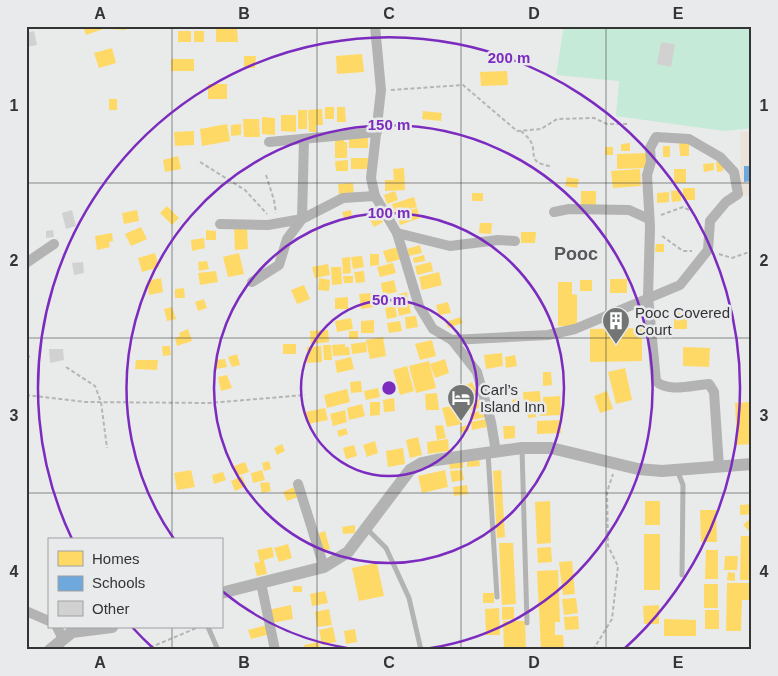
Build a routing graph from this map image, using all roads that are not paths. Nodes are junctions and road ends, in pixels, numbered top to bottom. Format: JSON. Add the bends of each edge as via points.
{"nodes":[{"id":1,"x":375,"y":26,"type":"edge"},
{"id":2,"x":377,"y":132,"type":"junction"},
{"id":3,"x":304,"y":139,"type":"junction"},
{"id":4,"x":269,"y":142,"type":"dead end"},
{"id":5,"x":375,"y":196,"type":"junction"},
{"id":6,"x":554,"y":212,"type":"dead end"},
{"id":7,"x":649,"y":219,"type":"junction"},
{"id":8,"x":302,"y":220,"type":"junction"},
{"id":9,"x":220,"y":224,"type":"dead end"},
{"id":10,"x":397,"y":234,"type":"junction"},
{"id":11,"x":515,"y":241,"type":"dead end"},
{"id":12,"x":54,"y":244,"type":"dead end"},
{"id":13,"x":26,"y":264,"type":"edge"},
{"id":14,"x":252,"y":282,"type":"dead end"},
{"id":15,"x":648,"y":297,"type":"junction"},
{"id":16,"x":452,"y":340,"type":"junction"},
{"id":17,"x":522,"y":448,"type":"junction"},
{"id":18,"x":492,"y":452,"type":"junction"},
{"id":19,"x":752,"y":464,"type":"edge"},
{"id":20,"x":719,"y":467,"type":"junction"},
{"id":21,"x":676,"y":470,"type":"junction"},
{"id":22,"x":298,"y":484,"type":"dead end"},
{"id":23,"x":366,"y":529,"type":"junction"},
{"id":24,"x":324,"y":567,"type":"junction"},
{"id":25,"x":682,"y":575,"type":"dead end"},
{"id":26,"x":260,"y":583,"type":"junction"},
{"id":27,"x":222,"y":593,"type":"edge"},
{"id":28,"x":497,"y":597,"type":"dead end"},
{"id":29,"x":26,"y":610,"type":"edge"},
{"id":30,"x":48,"y":621,"type":"edge"},
{"id":31,"x":527,"y":623,"type":"dead end"},
{"id":32,"x":58,"y":628,"type":"edge"},
{"id":33,"x":104,"y":628,"type":"edge"},
{"id":34,"x":208,"y":628,"type":"edge"},
{"id":35,"x":63,"y":639,"type":"junction"},
{"id":36,"x":50,"y":650,"type":"edge"},
{"id":37,"x":218,"y":650,"type":"edge"},
{"id":38,"x":275,"y":650,"type":"edge"},
{"id":39,"x":420,"y":650,"type":"edge"}],
"edges":[{"from":1,"to":2,"type":"street","via":[[381,90]]},
{"from":2,"to":3,"type":"street"},
{"from":2,"to":5,"type":"street","via":[[371,178]]},
{"from":3,"to":4,"type":"street"},
{"from":3,"to":8,"type":"street"},
{"from":5,"to":8,"type":"street","via":[[343,198]]},
{"from":5,"to":10,"type":"street"},
{"from":6,"to":7,"type":"street","via":[[569,209],[629,210]]},
{"from":7,"to":15,"type":"street"},
{"from":7,"to":15,"type":"street","via":[[647,175],[652,162],[650,148],[656,138],[689,139],[720,157],[734,172],[738,194],[726,202],[710,221],[708,250],[680,285]]},
{"from":8,"to":9,"type":"street"},
{"from":8,"to":14,"type":"street","via":[[287,240],[279,265]]},
{"from":10,"to":11,"type":"street","via":[[450,246]]},
{"from":10,"to":16,"type":"street","via":[[420,306],[433,329]]},
{"from":12,"to":13,"type":"street"},
{"from":15,"to":16,"type":"street","via":[[575,329],[548,336]]},
{"from":15,"to":20,"type":"street","via":[[656,381],[661,386],[670,387],[709,384],[714,392]]},
{"from":16,"to":18,"type":"street","via":[[477,372],[491,422]]},
{"from":17,"to":18,"type":"street"},
{"from":17,"to":21,"type":"street","via":[[551,448],[638,469]]},
{"from":17,"to":31,"type":"lane"},
{"from":18,"to":23,"type":"street","via":[[422,463],[410,470]]},
{"from":18,"to":28,"type":"lane"},
{"from":19,"to":20,"type":"street"},
{"from":20,"to":21,"type":"street"},
{"from":21,"to":25,"type":"lane","via":[[683,484]]},
{"from":22,"to":24,"type":"street"},
{"from":23,"to":24,"type":"street","via":[[348,552]]},
{"from":23,"to":39,"type":"lane","via":[[386,548],[409,598]]},
{"from":24,"to":26,"type":"street"},
{"from":26,"to":27,"type":"street"},
{"from":26,"to":38,"type":"street"},
{"from":29,"to":30,"type":"street"},
{"from":32,"to":35,"type":"street"},
{"from":33,"to":35,"type":"street","via":[[72,632]]},
{"from":34,"to":37,"type":"lane"},
{"from":35,"to":36,"type":"street"}]}
